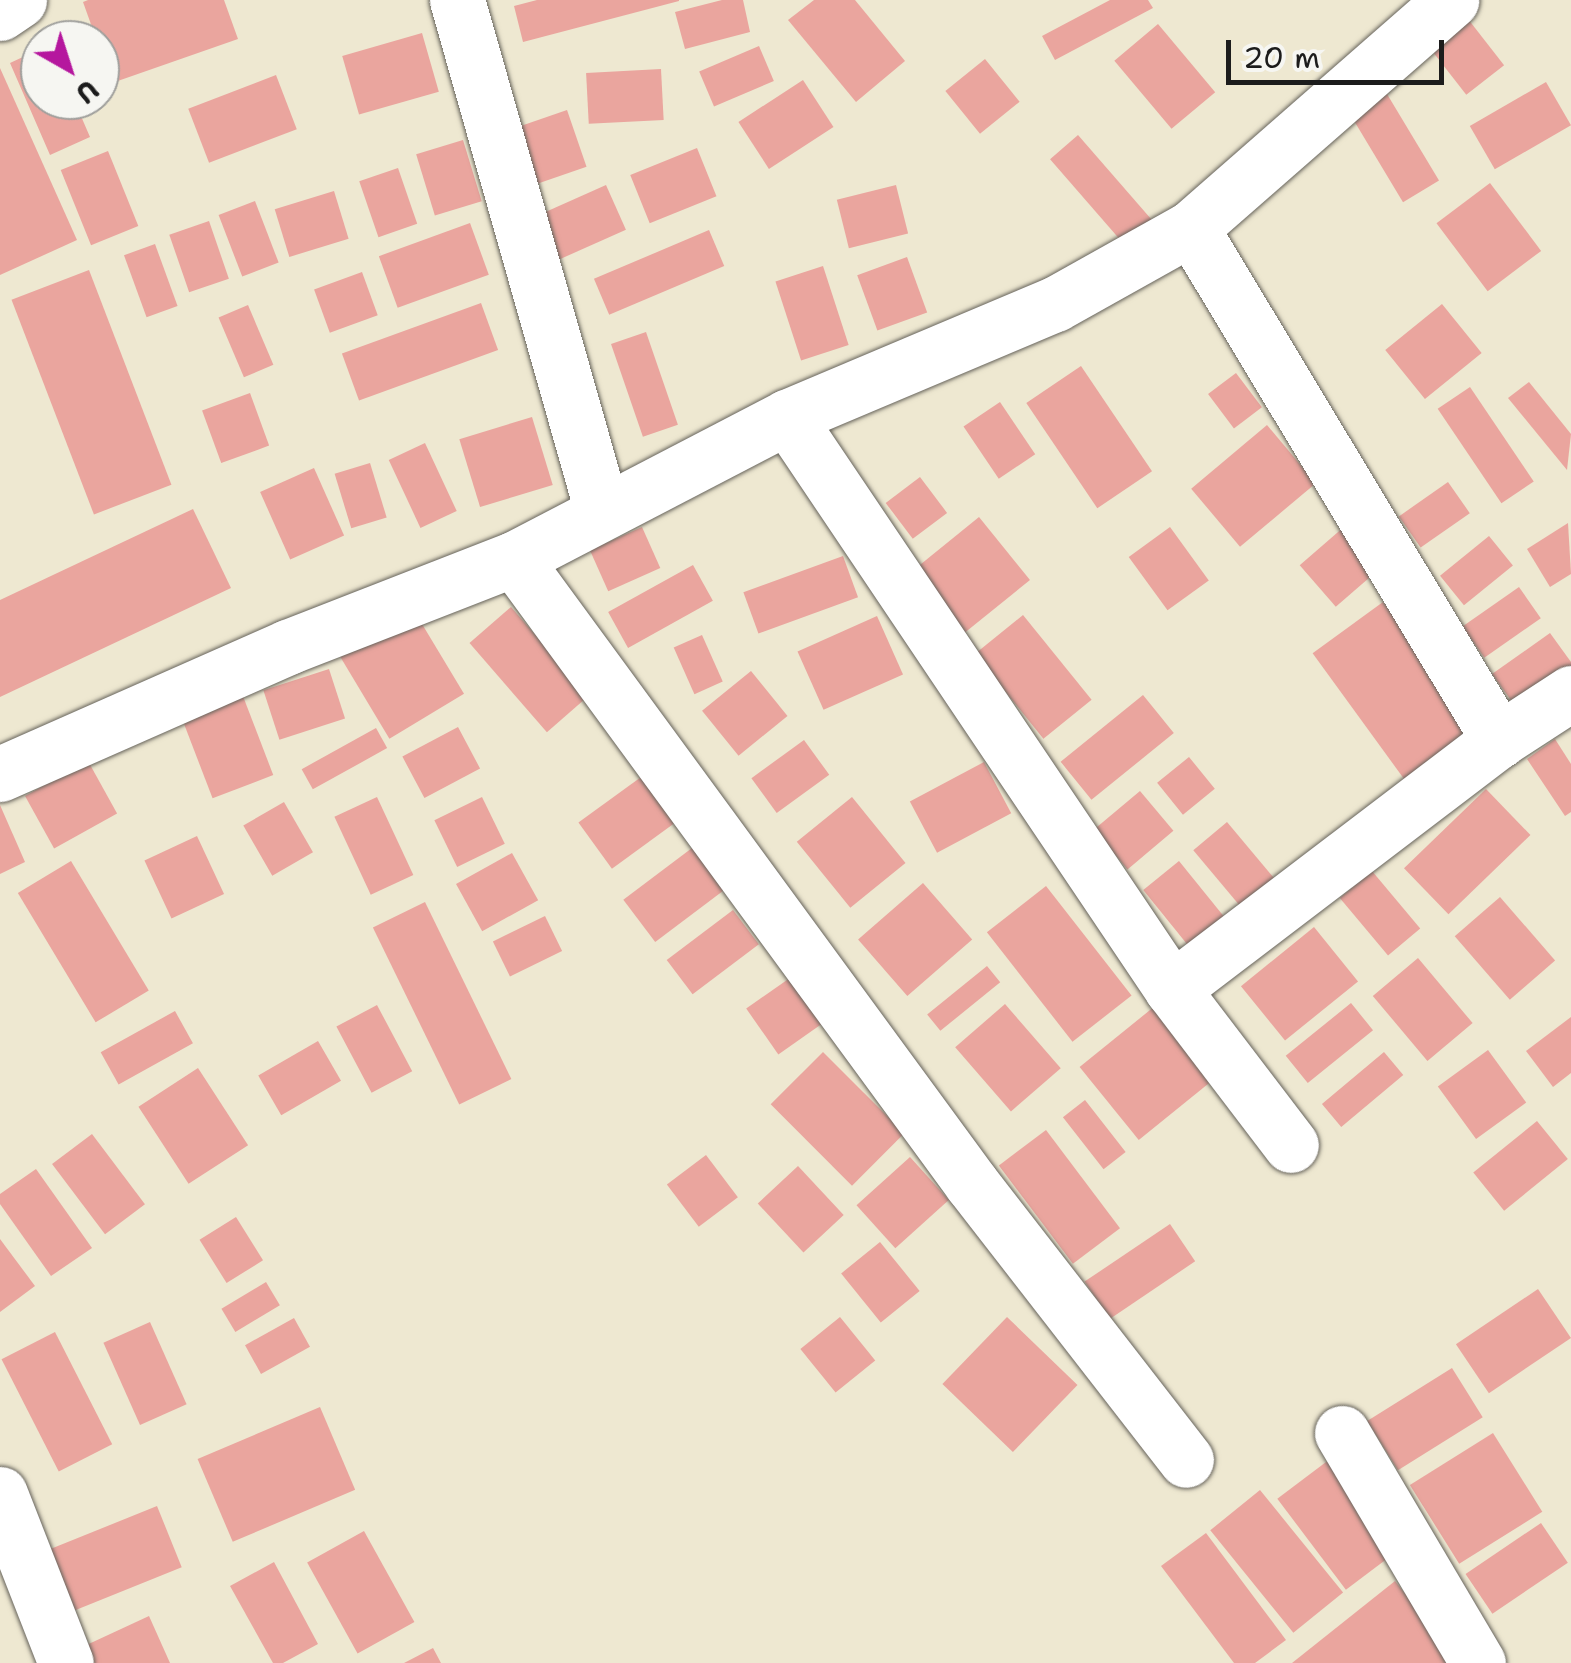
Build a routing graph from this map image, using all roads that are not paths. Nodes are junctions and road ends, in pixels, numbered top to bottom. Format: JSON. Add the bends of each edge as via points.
{"nodes":[{"id":1,"x":19,"y":0,"type":"edge"},
{"id":2,"x":456,"y":0,"type":"edge"},
{"id":3,"x":1452,"y":0,"type":"edge"},
{"id":4,"x":0,"y":13,"type":"edge"},
{"id":5,"x":1191,"y":228,"type":"junction"},
{"id":6,"x":787,"y":417,"type":"junction"},
{"id":7,"x":602,"y":512,"type":"junction"},
{"id":8,"x":514,"y":560,"type":"junction"},
{"id":9,"x":1571,"y":693,"type":"edge"},
{"id":10,"x":1499,"y":740,"type":"junction"},
{"id":11,"x":0,"y":774,"type":"edge"},
{"id":12,"x":1172,"y":989,"type":"junction"},
{"id":13,"x":1291,"y":1144,"type":"dead end"},
{"id":14,"x":1342,"y":1432,"type":"dead end"},
{"id":15,"x":1186,"y":1460,"type":"dead end"},
{"id":16,"x":0,"y":1494,"type":"edge"},
{"id":17,"x":66,"y":1663,"type":"edge"},
{"id":18,"x":1478,"y":1663,"type":"edge"}],
"edges":[{"from":1,"to":4,"type":"street"},
{"from":2,"to":7,"type":"street"},
{"from":3,"to":5,"type":"street"},
{"from":5,"to":6,"type":"street","via":[[1055,304]]},
{"from":5,"to":10,"type":"street"},
{"from":6,"to":7,"type":"street"},
{"from":6,"to":12,"type":"street"},
{"from":7,"to":8,"type":"street"},
{"from":8,"to":11,"type":"street","via":[[288,647]]},
{"from":8,"to":15,"type":"street","via":[[972,1184]]},
{"from":9,"to":10,"type":"street"},
{"from":10,"to":12,"type":"street"},
{"from":12,"to":13,"type":"street"},
{"from":14,"to":18,"type":"street"},
{"from":16,"to":17,"type":"street"}]}
